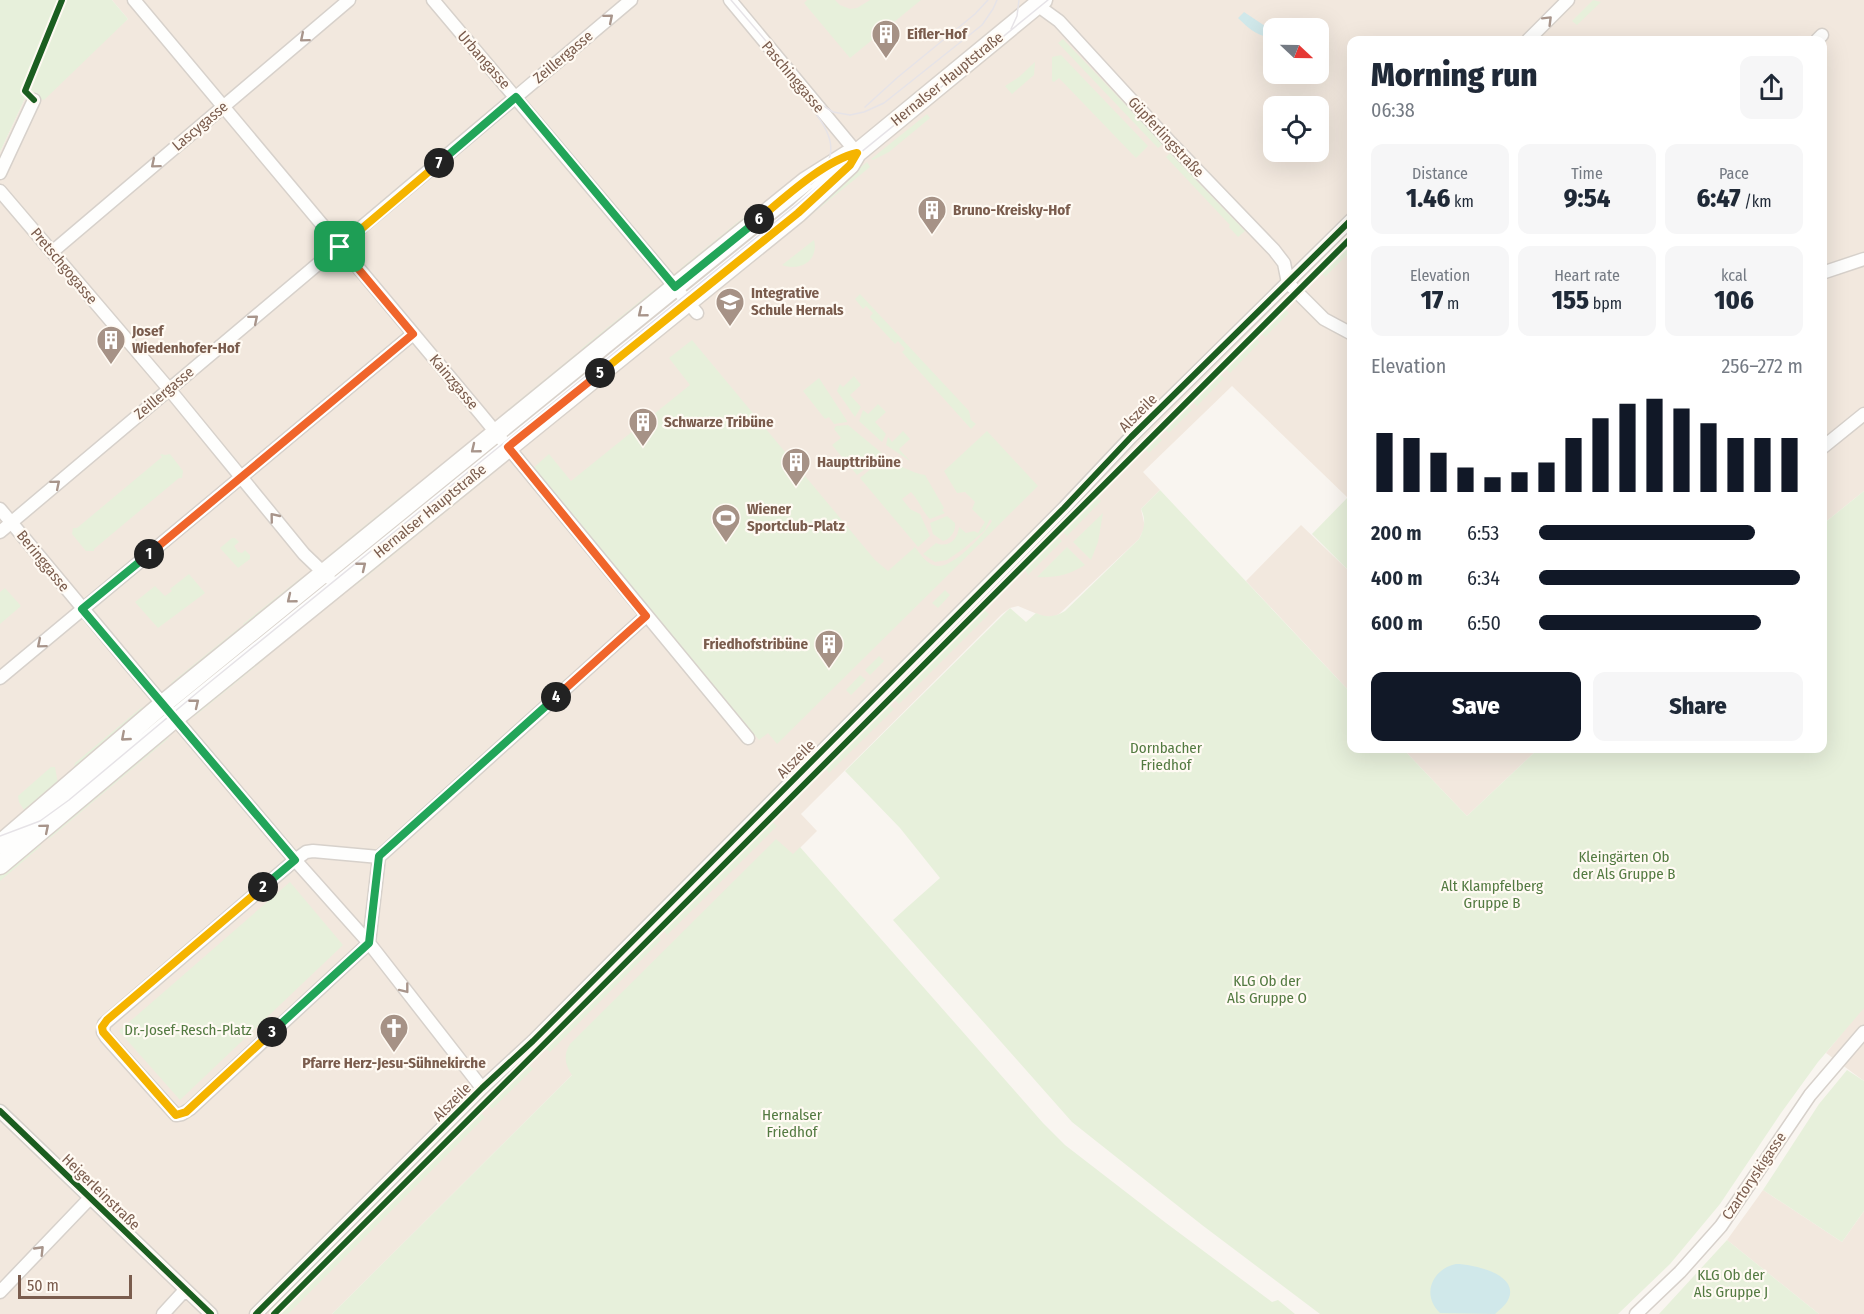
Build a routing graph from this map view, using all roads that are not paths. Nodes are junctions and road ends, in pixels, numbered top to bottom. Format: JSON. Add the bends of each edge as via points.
{"nodes":[{"id":1,"x":134,"y":0,"type":"edge"},
{"id":2,"x":349,"y":0,"type":"edge"},
{"id":3,"x":433,"y":0,"type":"edge"},
{"id":4,"x":631,"y":0,"type":"edge"},
{"id":5,"x":730,"y":0,"type":"edge"},
{"id":6,"x":1568,"y":0,"type":"edge"},
{"id":7,"x":1038,"y":2,"type":"edge"},
{"id":8,"x":1532,"y":36,"type":"edge"},
{"id":9,"x":516,"y":97,"type":"junction"},
{"id":10,"x":34,"y":100,"type":"dead end"},
{"id":11,"x":223,"y":106,"type":"junction"},
{"id":12,"x":857,"y":153,"type":"junction"},
{"id":13,"x":0,"y":173,"type":"edge"},
{"id":14,"x":0,"y":191,"type":"edge"},
{"id":15,"x":1347,"y":224,"type":"edge"},
{"id":16,"x":340,"y":247,"type":"junction"},
{"id":17,"x":52,"y":252,"type":"junction"},
{"id":18,"x":1864,"y":259,"type":"edge"},
{"id":19,"x":1827,"y":271,"type":"edge"},
{"id":20,"x":1288,"y":283,"type":"junction"},
{"id":21,"x":675,"y":287,"type":"junction"},
{"id":22,"x":692,"y":307,"type":"junction"},
{"id":23,"x":1347,"y":331,"type":"edge"},
{"id":24,"x":413,"y":334,"type":"junction"},
{"id":25,"x":169,"y":389,"type":"junction"},
{"id":26,"x":1864,"y":414,"type":"edge"},
{"id":27,"x":495,"y":432,"type":"junction"},
{"id":28,"x":1827,"y":444,"type":"edge"},
{"id":29,"x":513,"y":453,"type":"junction"},
{"id":30,"x":241,"y":478,"type":"junction"},
{"id":31,"x":0,"y":509,"type":"edge"},
{"id":32,"x":11,"y":522,"type":"junction"},
{"id":33,"x":0,"y":532,"type":"edge"},
{"id":34,"x":318,"y":567,"type":"junction"},
{"id":35,"x":337,"y":587,"type":"junction"},
{"id":36,"x":82,"y":609,"type":"junction"},
{"id":37,"x":646,"y":616,"type":"junction"},
{"id":38,"x":0,"y":678,"type":"edge"},
{"id":39,"x":158,"y":698,"type":"junction"},
{"id":40,"x":175,"y":718,"type":"junction"},
{"id":41,"x":748,"y":738,"type":"dead end"},
{"id":42,"x":0,"y":844,"type":"edge"},
{"id":43,"x":379,"y":856,"type":"junction"},
{"id":44,"x":295,"y":860,"type":"junction"},
{"id":45,"x":0,"y":865,"type":"edge"},
{"id":46,"x":369,"y":943,"type":"junction"},
{"id":47,"x":1864,"y":1032,"type":"edge"},
{"id":48,"x":483,"y":1088,"type":"junction"},
{"id":49,"x":0,"y":1111,"type":"edge"},
{"id":50,"x":90,"y":1198,"type":"junction"},
{"id":51,"x":185,"y":1290,"type":"junction"},
{"id":52,"x":0,"y":1292,"type":"edge"},
{"id":53,"x":163,"y":1314,"type":"edge"},
{"id":54,"x":211,"y":1314,"type":"edge"},
{"id":55,"x":256,"y":1314,"type":"edge"},
{"id":56,"x":1636,"y":1314,"type":"edge"}],
"edges":[{"from":1,"to":11,"type":"street","name":"Kainzgasse"},
{"from":2,"to":11,"type":"street","name":"Lascygasse","one_way":true},
{"from":3,"to":9,"type":"street","name":"Urbangasse"},
{"from":9,"to":4,"type":"street","name":"Zeillergasse","one_way":true},
{"from":5,"to":12,"type":"street","name":"Paschinggasse"},
{"from":8,"to":6,"type":"street","one_way":true},
{"from":7,"to":12,"type":"main road","name":"Hernalser Hauptstraße"},
{"from":7,"to":20,"type":"street","name":"Güpferlingstraße","via":[[1274,250],[1284,263]]},
{"from":9,"to":16,"type":"street","name":"Zeillergasse"},
{"from":9,"to":21,"type":"street","name":"Urbangasse"},
{"from":10,"to":13,"type":"street"},
{"from":11,"to":16,"type":"street","name":"Kainzgasse"},
{"from":11,"to":17,"type":"street","name":"Lascygasse","one_way":true},
{"from":12,"to":21,"type":"main road","name":"Hernalser Hauptstraße","via":[[847,155],[806,181]]},
{"from":12,"to":22,"type":"main road","name":"Hernalser Hauptstraße","via":[[850,165]]},
{"from":14,"to":17,"type":"street","name":"Pretschgogasse"},
{"from":15,"to":20,"type":"street","name":"Alszeile"},
{"from":16,"to":24,"type":"street","name":"Kainzgasse"},
{"from":25,"to":16,"type":"street","name":"Zeillergasse","one_way":true},
{"from":17,"to":25,"type":"street","name":"Pretschgogasse"},
{"from":18,"to":19,"type":"street"},
{"from":20,"to":23,"type":"street","via":[[1324,319]]},
{"from":20,"to":48,"type":"street","name":"Alszeile"},
{"from":21,"to":22,"type":"street","name":"Urbangasse"},
{"from":21,"to":27,"type":"main road","name":"Hernalser Hauptstraße","one_way":true},
{"from":22,"to":29,"type":"main road","name":"Hernalser Hauptstraße"},
{"from":24,"to":27,"type":"street","name":"Kainzgasse"},
{"from":24,"to":30,"type":"street"},
{"from":25,"to":30,"type":"street","name":"Pretschgogasse"},
{"from":32,"to":25,"type":"street","name":"Zeillergasse","one_way":true},
{"from":26,"to":28,"type":"street"},
{"from":27,"to":29,"type":"street","name":"Kainzgasse"},
{"from":27,"to":34,"type":"main road","name":"Hernalser Hauptstraße","one_way":true},
{"from":35,"to":29,"type":"main road","name":"Hernalser Hauptstraße","one_way":true},
{"from":29,"to":37,"type":"street","name":"Kainzgasse"},
{"from":34,"to":30,"type":"street","name":"Pretschgogasse","one_way":true},
{"from":30,"to":36,"type":"street"},
{"from":31,"to":32,"type":"street","name":"Beringgasse"},
{"from":32,"to":33,"type":"street","name":"Zeillergasse"},
{"from":32,"to":36,"type":"street","name":"Beringgasse"},
{"from":34,"to":35,"type":"street","name":"Pretschgogasse"},
{"from":34,"to":39,"type":"main road","name":"Hernalser Hauptstraße","one_way":true},
{"from":40,"to":35,"type":"main road","name":"Hernalser Hauptstraße","one_way":true},
{"from":36,"to":38,"type":"street","one_way":true},
{"from":36,"to":39,"type":"street","name":"Beringgasse"},
{"from":37,"to":41,"type":"street","name":"Kainzgasse"},
{"from":37,"to":43,"type":"street"},
{"from":39,"to":40,"type":"street","name":"Beringgasse"},
{"from":39,"to":42,"type":"main road","name":"Hernalser Hauptstraße","one_way":true},
{"from":40,"to":44,"type":"street","name":"Beringgasse"},
{"from":45,"to":40,"type":"main road","name":"Hernalser Hauptstraße","one_way":true},
{"from":43,"to":44,"type":"street","via":[[313,851]]},
{"from":43,"to":46,"type":"street"},
{"from":44,"to":46,"type":"street"},
{"from":44,"to":46,"type":"street","via":[[107,1020],[102,1027],[106,1037],[172,1111],[182,1114]]},
{"from":46,"to":48,"type":"street","one_way":true},
{"from":47,"to":56,"type":"street","name":"Czartoryskigasse","via":[[1810,1095],[1721,1226]]},
{"from":48,"to":55,"type":"street","name":"Alszeile"},
{"from":49,"to":50,"type":"street","name":"Heigerleinstraße"},
{"from":50,"to":51,"type":"street","name":"Heigerleinstraße"},
{"from":52,"to":50,"type":"street","one_way":true},
{"from":51,"to":53,"type":"street"},
{"from":51,"to":54,"type":"street","name":"Heigerleinstraße"}]}
